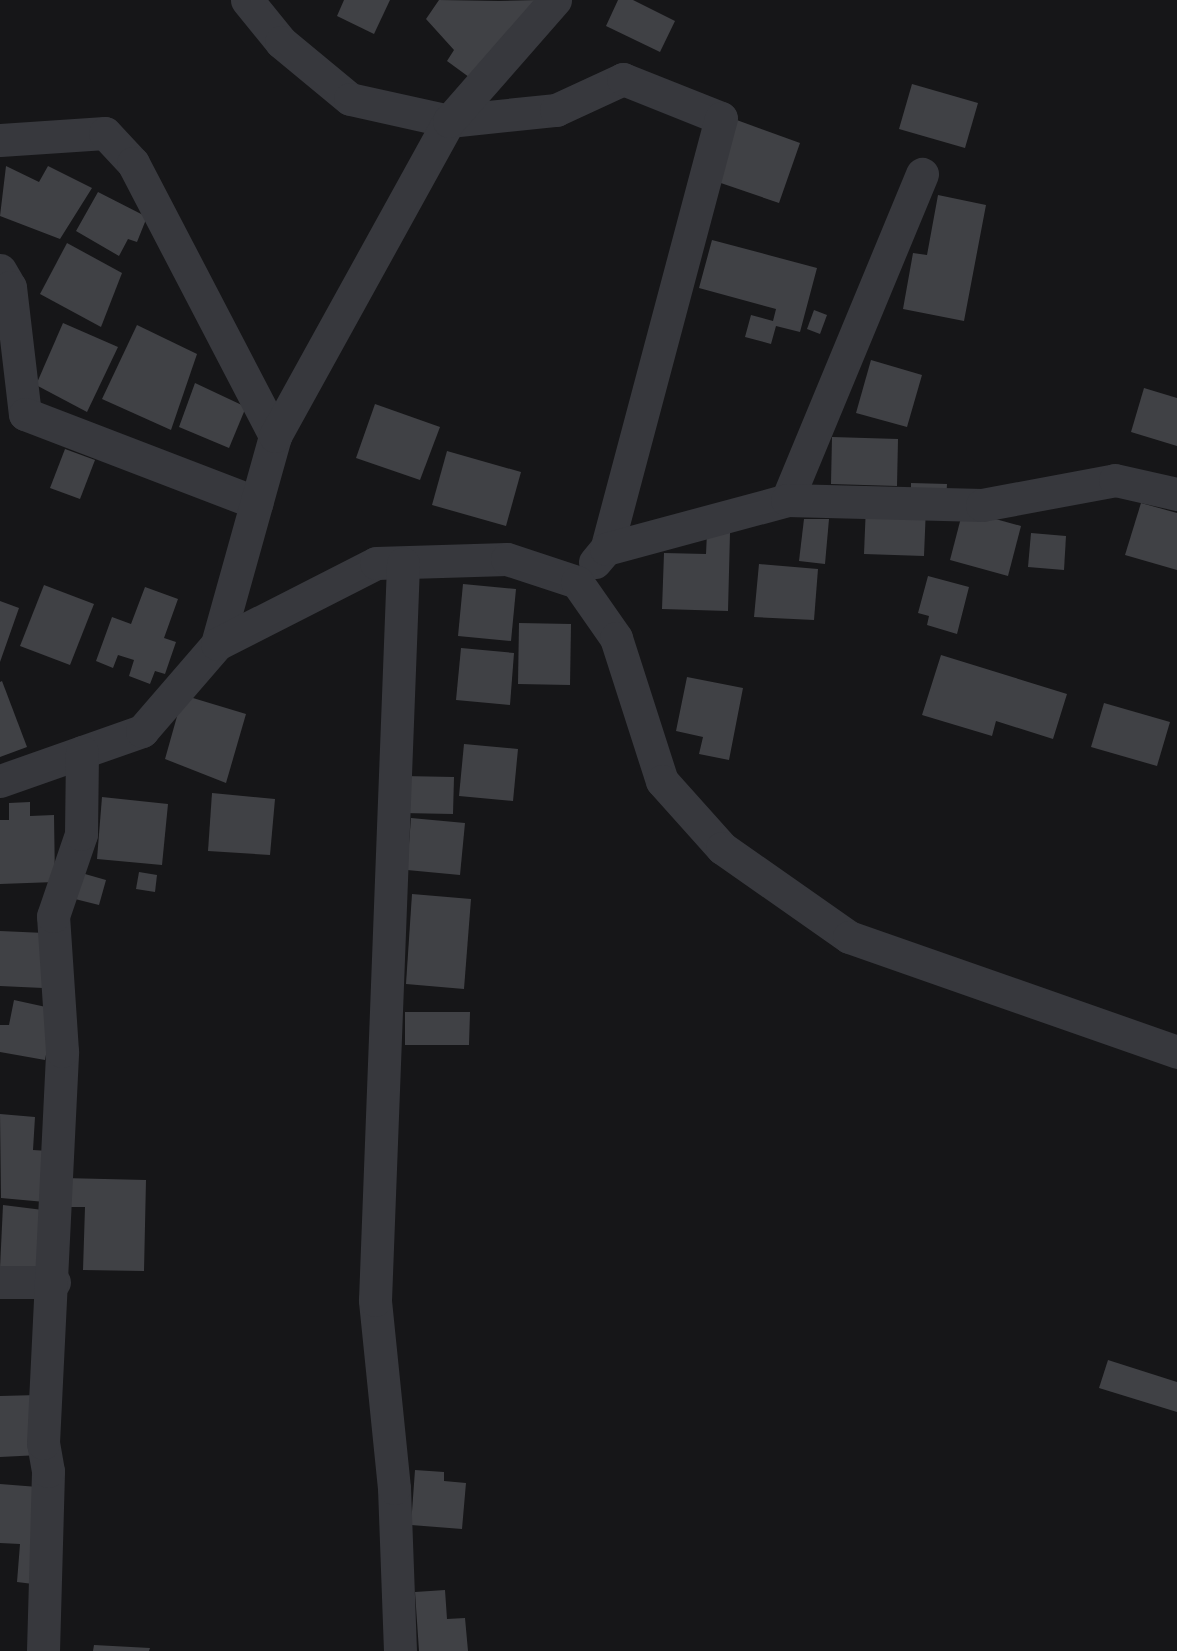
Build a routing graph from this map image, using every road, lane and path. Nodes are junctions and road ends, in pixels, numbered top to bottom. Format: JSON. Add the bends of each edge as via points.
{"nodes":[{"id":1,"x":247,"y":0,"type":"edge"},
{"id":2,"x":555,"y":0,"type":"edge"},
{"id":3,"x":449,"y":121,"type":"junction"},
{"id":4,"x":0,"y":140,"type":"edge"},
{"id":5,"x":922,"y":174,"type":"dead end"},
{"id":6,"x":0,"y":270,"type":"edge"},
{"id":7,"x":275,"y":436,"type":"junction"},
{"id":8,"x":1177,"y":494,"type":"edge"},
{"id":9,"x":788,"y":500,"type":"junction"},
{"id":10,"x":256,"y":503,"type":"junction"},
{"id":11,"x":606,"y":549,"type":"junction"},
{"id":12,"x":403,"y":564,"type":"junction"},
{"id":13,"x":577,"y":582,"type":"junction"},
{"id":14,"x":218,"y":644,"type":"junction"},
{"id":15,"x":82,"y":752,"type":"junction"},
{"id":16,"x":0,"y":781,"type":"edge"},
{"id":17,"x":1177,"y":1052,"type":"edge"},
{"id":18,"x":0,"y":1282,"type":"edge"},
{"id":19,"x":54,"y":1282,"type":"junction"},
{"id":20,"x":43,"y":1651,"type":"edge"},
{"id":21,"x":400,"y":1651,"type":"edge"}],
"edges":[{"from":1,"to":3,"type":"street","via":[[281,42],[350,99]]},
{"from":2,"to":3,"type":"street"},
{"from":3,"to":7,"type":"street"},
{"from":3,"to":11,"type":"street","via":[[556,110],[623,79],[721,118]]},
{"from":4,"to":7,"type":"street","via":[[105,133],[133,163]]},
{"from":5,"to":9,"type":"street"},
{"from":6,"to":10,"type":"street","via":[[10,287],[25,414]]},
{"from":7,"to":10,"type":"street"},
{"from":8,"to":9,"type":"street","via":[[1115,480],[982,505]]},
{"from":9,"to":11,"type":"street"},
{"from":10,"to":14,"type":"street"},
{"from":11,"to":13,"type":"street"},
{"from":12,"to":13,"type":"street","via":[[507,558]]},
{"from":12,"to":14,"type":"street","via":[[376,564]]},
{"from":12,"to":21,"type":"street","via":[[375,1300],[394,1488]]},
{"from":13,"to":17,"type":"street","via":[[616,639],[662,781],[722,848],[849,937]]},
{"from":14,"to":15,"type":"street","via":[[142,731]]},
{"from":15,"to":16,"type":"street"},
{"from":15,"to":19,"type":"street","via":[[81,834],[53,916],[63,1051]]},
{"from":18,"to":19,"type":"street"},
{"from":19,"to":20,"type":"street","via":[[43,1443],[48,1471]]}]}
